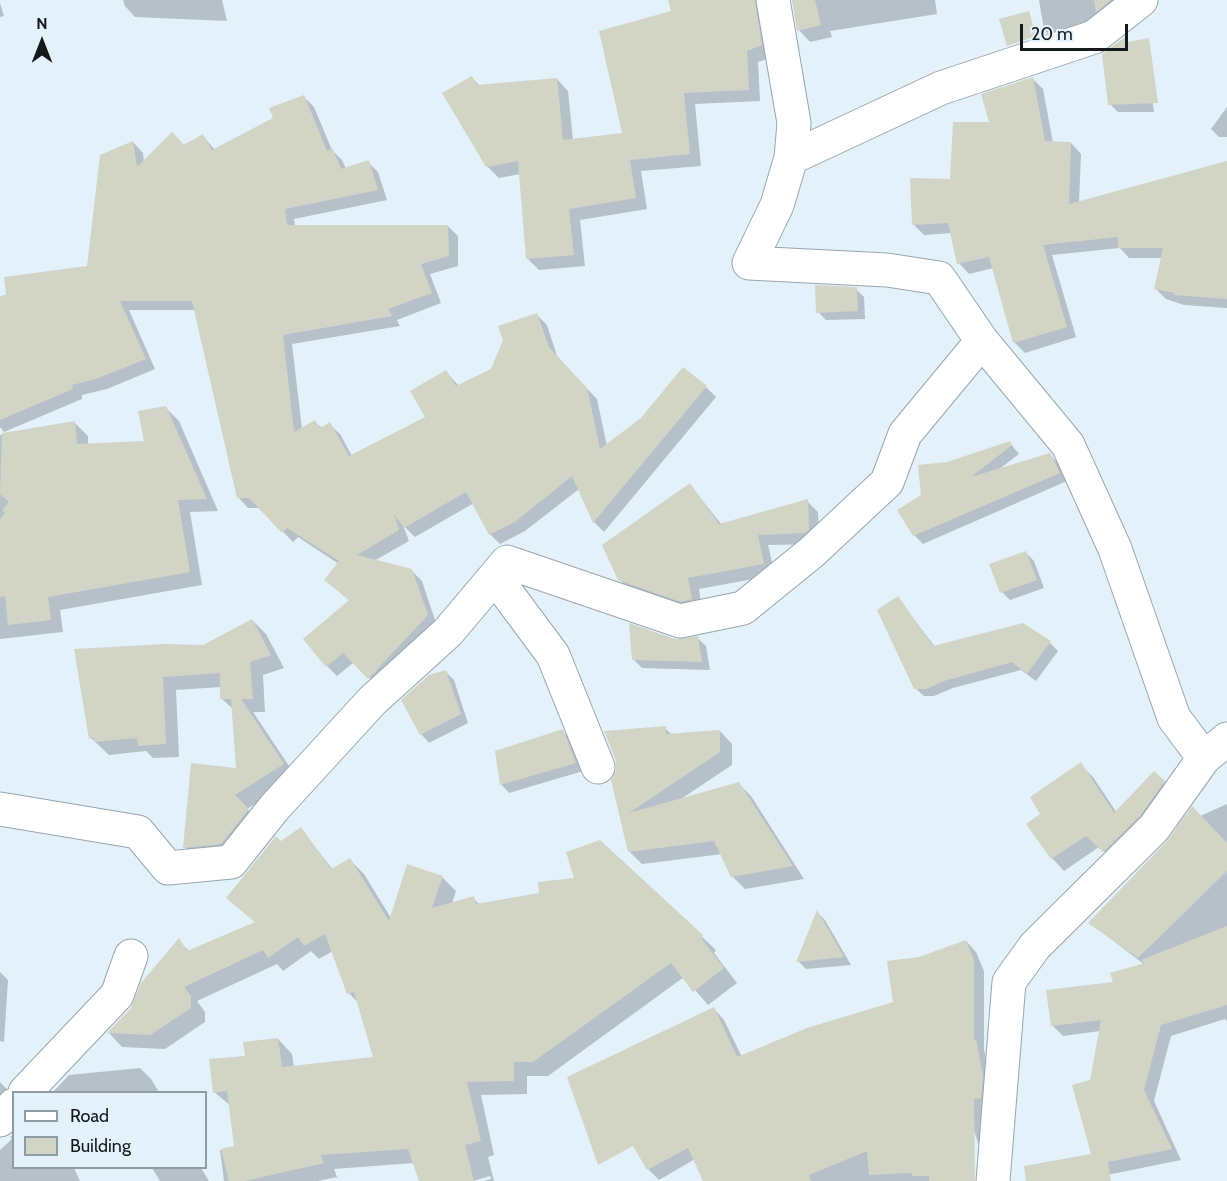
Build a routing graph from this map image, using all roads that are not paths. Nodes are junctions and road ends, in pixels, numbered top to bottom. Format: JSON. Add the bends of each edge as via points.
{"nodes":[{"id":1,"x":773,"y":0,"type":"edge"},
{"id":2,"x":1141,"y":0,"type":"edge"},
{"id":3,"x":791,"y":158,"type":"junction"},
{"id":4,"x":981,"y":341,"type":"junction"},
{"id":5,"x":495,"y":577,"type":"junction"},
{"id":6,"x":1215,"y":749,"type":"edge"},
{"id":7,"x":598,"y":767,"type":"dead end"},
{"id":8,"x":0,"y":809,"type":"edge"},
{"id":9,"x":131,"y":956,"type":"dead end"},
{"id":10,"x":27,"y":1091,"type":"edge"},
{"id":11,"x":12,"y":1107,"type":"edge"},
{"id":12,"x":0,"y":1120,"type":"edge"},
{"id":13,"x":993,"y":1181,"type":"edge"}],
"edges":[{"from":1,"to":3,"type":"street","via":[[794,123]]},
{"from":2,"to":3,"type":"street","via":[[1094,37],[941,88]]},
{"from":3,"to":4,"type":"street","via":[[777,205],[749,264],[887,270],[939,278]]},
{"from":4,"to":5,"type":"street","via":[[905,434],[887,482],[812,552],[743,608],[680,621],[507,562]]},
{"from":4,"to":6,"type":"street","via":[[1068,445],[1115,549],[1174,718]]},
{"from":5,"to":7,"type":"street","via":[[553,655]]},
{"from":5,"to":8,"type":"street","via":[[448,632],[372,701],[274,808],[231,862],[168,868],[138,832]]},
{"from":6,"to":13,"type":"street","via":[[1154,828],[1035,946],[1009,982]]},
{"from":9,"to":10,"type":"street","via":[[117,995]]},
{"from":11,"to":12,"type":"street"}]}
